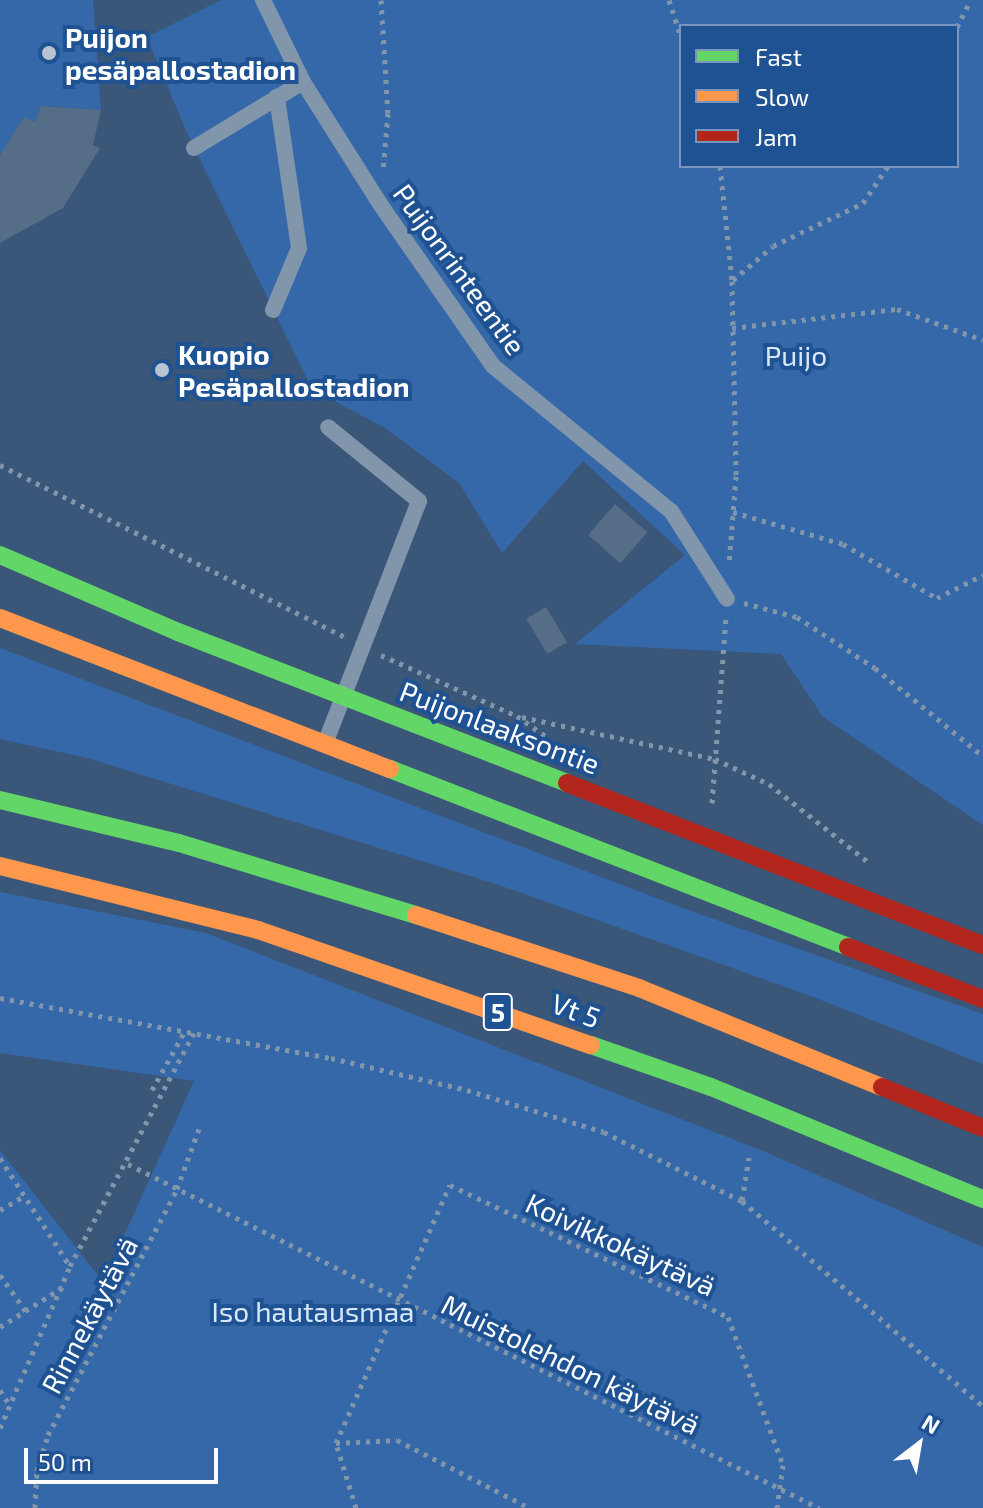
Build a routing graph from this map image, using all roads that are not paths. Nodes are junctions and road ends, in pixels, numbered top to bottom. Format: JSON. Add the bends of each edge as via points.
{"nodes":[{"id":1,"x":263,"y":0,"type":"edge"},
{"id":2,"x":303,"y":82,"type":"junction"},
{"id":3,"x":277,"y":97,"type":"junction"},
{"id":4,"x":194,"y":148,"type":"dead end"},
{"id":5,"x":273,"y":310,"type":"dead end"},
{"id":6,"x":328,"y":427,"type":"dead end"},
{"id":7,"x":0,"y":555,"type":"edge"},
{"id":8,"x":727,"y":599,"type":"road end"},
{"id":9,"x":0,"y":618,"type":"edge"},
{"id":10,"x":344,"y":697,"type":"junction"},
{"id":11,"x":325,"y":746,"type":"junction"},
{"id":12,"x":0,"y":800,"type":"edge"},
{"id":13,"x":0,"y":866,"type":"edge"},
{"id":14,"x":983,"y":945,"type":"edge"},
{"id":15,"x":983,"y":999,"type":"edge"},
{"id":16,"x":983,"y":1128,"type":"edge"},
{"id":17,"x":983,"y":1199,"type":"edge"}],
"edges":[{"from":1,"to":2,"type":"lane","name":"Puijonrinteentie"},
{"from":2,"to":3,"type":"lane"},
{"from":2,"to":8,"type":"lane","name":"Puijonrinteentie","via":[[493,366],[671,511]]},
{"from":3,"to":4,"type":"lane"},
{"from":3,"to":5,"type":"lane","via":[[299,248]]},
{"from":6,"to":10,"type":"lane","via":[[419,501]]},
{"from":7,"to":10,"type":"main road","name":"Puijonlaaksontie"},
{"from":9,"to":11,"type":"main road"},
{"from":10,"to":11,"type":"lane"},
{"from":10,"to":14,"type":"main road","name":"Puijonlaaksontie"},
{"from":11,"to":15,"type":"main road"},
{"from":12,"to":16,"type":"main road","name":"Vt 5","number":"5","via":[[283,873],[624,983]]},
{"from":13,"to":17,"type":"main road","name":"Vt 5","number":"5","via":[[258,930],[711,1087]]}]}
